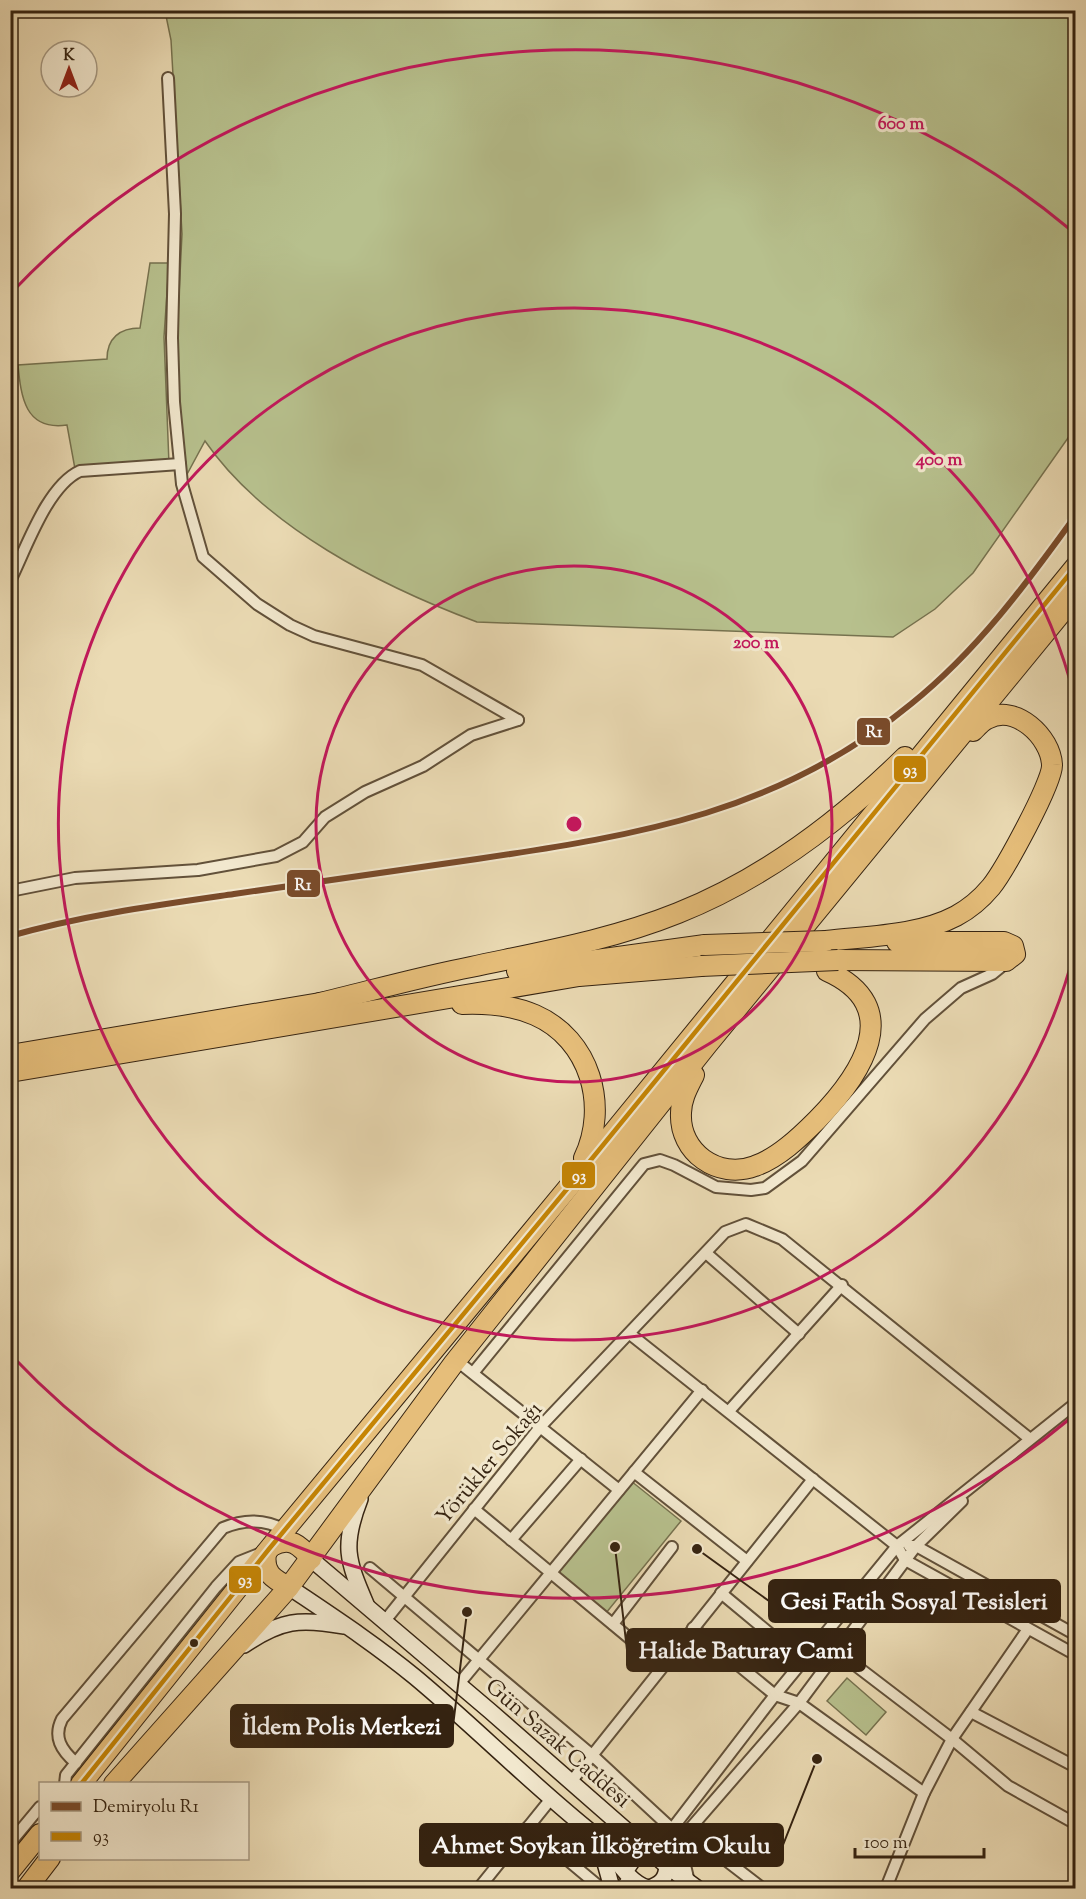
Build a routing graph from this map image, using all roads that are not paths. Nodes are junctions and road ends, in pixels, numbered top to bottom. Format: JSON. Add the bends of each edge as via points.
{"nodes":[{"id":1,"x":168,"y":78,"type":"dead end"},
{"id":2,"x":180,"y":464,"type":"junction"},
{"id":3,"x":1076,"y":566,"type":"edge"},
{"id":4,"x":10,"y":581,"type":"edge"},
{"id":5,"x":1076,"y":595,"type":"edge"},
{"id":6,"x":967,"y":696,"type":"junction"},
{"id":7,"x":934,"y":767,"type":"junction"},
{"id":8,"x":10,"y":891,"type":"edge"},
{"id":9,"x":826,"y":941,"type":"junction"},
{"id":10,"x":1009,"y":961,"type":"junction"},
{"id":11,"x":832,"y":965,"type":"junction"},
{"id":12,"x":323,"y":1010,"type":"junction"},
{"id":13,"x":707,"y":1045,"type":"junction"},
{"id":14,"x":10,"y":1055,"type":"edge"},
{"id":15,"x":10,"y":1072,"type":"edge"},
{"id":16,"x":572,"y":1184,"type":"junction"},
{"id":17,"x":706,"y":1253,"type":"junction"},
{"id":18,"x":842,"y":1285,"type":"junction"},
{"id":19,"x":630,"y":1334,"type":"junction"},
{"id":20,"x":799,"y":1334,"type":"junction"},
{"id":21,"x":456,"y":1360,"type":"junction"},
{"id":22,"x":473,"y":1373,"type":"junction"},
{"id":23,"x":702,"y":1390,"type":"junction"},
{"id":24,"x":1076,"y":1403,"type":"edge"},
{"id":25,"x":729,"y":1411,"type":"junction"},
{"id":26,"x":540,"y":1426,"type":"junction"},
{"id":27,"x":1030,"y":1439,"type":"junction"},
{"id":28,"x":1006,"y":1457,"type":"junction"},
{"id":29,"x":581,"y":1459,"type":"junction"},
{"id":30,"x":634,"y":1472,"type":"junction"},
{"id":31,"x":813,"y":1479,"type":"junction"},
{"id":32,"x":366,"y":1483,"type":"junction"},
{"id":33,"x":619,"y":1490,"type":"junction"},
{"id":34,"x":474,"y":1509,"type":"junction"},
{"id":35,"x":285,"y":1530,"type":"junction"},
{"id":36,"x":511,"y":1540,"type":"junction"},
{"id":37,"x":897,"y":1546,"type":"junction"},
{"id":38,"x":916,"y":1546,"type":"junction"},
{"id":39,"x":672,"y":1547,"type":"dead end"},
{"id":40,"x":269,"y":1549,"type":"junction"},
{"id":41,"x":311,"y":1559,"type":"junction"},
{"id":42,"x":905,"y":1560,"type":"junction"},
{"id":43,"x":747,"y":1562,"type":"junction"},
{"id":44,"x":370,"y":1568,"type":"dead end"},
{"id":45,"x":551,"y":1573,"type":"junction"},
{"id":46,"x":289,"y":1587,"type":"junction"},
{"id":47,"x":721,"y":1593,"type":"junction"},
{"id":48,"x":404,"y":1596,"type":"junction"},
{"id":49,"x":368,"y":1607,"type":"junction"},
{"id":50,"x":384,"y":1622,"type":"junction"},
{"id":51,"x":613,"y":1624,"type":"junction"},
{"id":52,"x":348,"y":1626,"type":"junction"},
{"id":53,"x":693,"y":1628,"type":"junction"},
{"id":54,"x":1028,"y":1629,"type":"junction"},
{"id":55,"x":1076,"y":1635,"type":"edge"},
{"id":56,"x":838,"y":1652,"type":"junction"},
{"id":57,"x":1076,"y":1655,"type":"edge"},
{"id":58,"x":225,"y":1659,"type":"junction"},
{"id":59,"x":479,"y":1660,"type":"junction"},
{"id":60,"x":803,"y":1661,"type":"junction"},
{"id":61,"x":663,"y":1666,"type":"junction"},
{"id":62,"x":458,"y":1684,"type":"junction"},
{"id":63,"x":775,"y":1695,"type":"junction"},
{"id":64,"x":799,"y":1703,"type":"junction"},
{"id":65,"x":971,"y":1712,"type":"junction"},
{"id":66,"x":952,"y":1739,"type":"junction"},
{"id":67,"x":592,"y":1755,"type":"junction"},
{"id":68,"x":76,"y":1762,"type":"junction"},
{"id":69,"x":1076,"y":1767,"type":"edge"},
{"id":70,"x":68,"y":1781,"type":"edge"},
{"id":71,"x":116,"y":1782,"type":"edge"},
{"id":72,"x":570,"y":1783,"type":"junction"},
{"id":73,"x":924,"y":1793,"type":"junction"},
{"id":74,"x":550,"y":1800,"type":"junction"},
{"id":75,"x":39,"y":1808,"type":"edge"},
{"id":76,"x":1076,"y":1824,"type":"edge"},
{"id":77,"x":528,"y":1827,"type":"junction"},
{"id":78,"x":672,"y":1829,"type":"junction"},
{"id":79,"x":625,"y":1830,"type":"junction"},
{"id":80,"x":688,"y":1831,"type":"junction"},
{"id":81,"x":39,"y":1835,"type":"edge"},
{"id":82,"x":596,"y":1837,"type":"junction"},
{"id":83,"x":10,"y":1843,"type":"edge"},
{"id":84,"x":648,"y":1850,"type":"junction"},
{"id":85,"x":48,"y":1860,"type":"edge"},
{"id":86,"x":667,"y":1866,"type":"junction"},
{"id":87,"x":10,"y":1871,"type":"edge"},
{"id":88,"x":625,"y":1878,"type":"edge"},
{"id":89,"x":693,"y":1886,"type":"edge"},
{"id":90,"x":27,"y":1888,"type":"edge"},
{"id":91,"x":479,"y":1888,"type":"edge"},
{"id":92,"x":601,"y":1888,"type":"edge"},
{"id":93,"x":612,"y":1888,"type":"edge"},
{"id":94,"x":649,"y":1888,"type":"edge"},
{"id":95,"x":762,"y":1888,"type":"edge"},
{"id":96,"x":886,"y":1888,"type":"edge"}],
"edges":[{"from":1,"to":2,"type":"street","via":[[175,214],[172,370]]},
{"from":2,"to":4,"type":"street","via":[[80,471],[68,477],[54,493]]},
{"from":2,"to":8,"type":"street","via":[[203,557],[267,612],[314,636],[422,665],[518,720],[471,735],[423,766],[365,792],[325,818],[303,842],[276,856],[198,870],[75,878]]},
{"from":3,"to":6,"type":"highway"},
{"from":5,"to":7,"type":"highway"},
{"from":6,"to":12,"type":"highway","via":[[902,761],[832,821],[771,865],[698,904],[591,942]]},
{"from":6,"to":16,"type":"highway"},
{"from":7,"to":9,"type":"highway","via":[[987,718],[1002,717],[1022,721],[1037,731],[1047,746],[1052,766],[1048,783],[995,881],[975,903],[929,927]]},
{"from":7,"to":13,"type":"highway"},
{"from":9,"to":10,"type":"highway","via":[[1004,942],[1014,948],[1014,957]]},
{"from":9,"to":12,"type":"highway","bridge":true,"via":[[705,945],[577,961]]},
{"from":10,"to":11,"type":"highway"},
{"from":10,"to":22,"type":"street","via":[[999,971],[961,988],[925,1019],[802,1161],[765,1188],[751,1191],[716,1187],[660,1160],[644,1164]]},
{"from":11,"to":12,"type":"highway","bridge":true,"via":[[701,966],[579,976]]},
{"from":11,"to":13,"type":"highway","via":[[863,997],[871,1026],[867,1049],[824,1113],[782,1150],[755,1167],[736,1170],[708,1163],[695,1154],[684,1133],[683,1098]]},
{"from":12,"to":14,"type":"highway"},
{"from":12,"to":15,"type":"highway"},
{"from":12,"to":16,"type":"highway","via":[[481,1004],[518,1009],[549,1023],[581,1056],[595,1094],[593,1140]]},
{"from":13,"to":21,"type":"highway"},
{"from":16,"to":35,"type":"highway"},
{"from":17,"to":18,"type":"street","name":"Yörükler Sokağı","via":[[725,1232],[746,1224],[782,1239]]},
{"from":17,"to":19,"type":"street","name":"Yörükler Sokağı"},
{"from":17,"to":20,"type":"street"},
{"from":18,"to":20,"type":"street"},
{"from":18,"to":27,"type":"street","name":"Yörükler Sokağı"},
{"from":19,"to":23,"type":"street"},
{"from":19,"to":26,"type":"street","name":"Yörükler Sokağı"},
{"from":20,"to":25,"type":"street"},
{"from":21,"to":22,"type":"street"},
{"from":21,"to":32,"type":"highway"},
{"from":22,"to":26,"type":"street"},
{"from":23,"to":25,"type":"street"},
{"from":23,"to":30,"type":"street"},
{"from":24,"to":27,"type":"street"},
{"from":25,"to":31,"type":"street"},
{"from":26,"to":29,"type":"street"},
{"from":26,"to":34,"type":"street","name":"Yörükler Sokağı"},
{"from":27,"to":28,"type":"street"},
{"from":28,"to":37,"type":"street"},
{"from":28,"to":38,"type":"street"},
{"from":29,"to":33,"type":"street"},
{"from":29,"to":36,"type":"street"},
{"from":30,"to":33,"type":"street"},
{"from":30,"to":43,"type":"street"},
{"from":31,"to":37,"type":"street"},
{"from":31,"to":43,"type":"street"},
{"from":32,"to":41,"type":"highway"},
{"from":32,"to":49,"type":"street","via":[[351,1522],[347,1550]]},
{"from":33,"to":45,"type":"street"},
{"from":34,"to":36,"type":"street"},
{"from":34,"to":48,"type":"street","name":"Yörükler Sokağı"},
{"from":35,"to":40,"type":"highway"},
{"from":35,"to":68,"type":"street","via":[[259,1521],[223,1528],[62,1719],[58,1741]]},
{"from":36,"to":45,"type":"street"},
{"from":37,"to":38,"type":"street"},
{"from":37,"to":42,"type":"street"},
{"from":37,"to":60,"type":"street"},
{"from":38,"to":42,"type":"street"},
{"from":38,"to":55,"type":"street"},
{"from":39,"to":51,"type":"street"},
{"from":40,"to":41,"type":"highway","via":[[282,1541],[293,1542]]},
{"from":40,"to":46,"type":"highway","via":[[265,1564],[268,1574]]},
{"from":40,"to":68,"type":"street","via":[[239,1562]]},
{"from":40,"to":70,"type":"highway"},
{"from":41,"to":46,"type":"highway"},
{"from":41,"to":49,"type":"street","name":"Gün Sazak Caddesi"},
{"from":42,"to":54,"type":"street"},
{"from":42,"to":56,"type":"street"},
{"from":43,"to":47,"type":"street"},
{"from":44,"to":48,"type":"street"},
{"from":45,"to":51,"type":"street"},
{"from":45,"to":59,"type":"street"},
{"from":46,"to":52,"type":"street","name":"Gün Sazak Caddesi"},
{"from":46,"to":58,"type":"highway"},
{"from":47,"to":53,"type":"street"},
{"from":47,"to":60,"type":"street"},
{"from":48,"to":50,"type":"street","name":"Yörükler Sokağı"},
{"from":48,"to":59,"type":"street"},
{"from":49,"to":50,"type":"street","name":"Gün Sazak Caddesi"},
{"from":50,"to":62,"type":"street","name":"Gün Sazak Caddesi"},
{"from":51,"to":61,"type":"street"},
{"from":52,"to":58,"type":"street","via":[[310,1621],[285,1623],[265,1630]]},
{"from":52,"to":74,"type":"street","name":"Gün Sazak Caddesi","via":[[416,1678]]},
{"from":53,"to":61,"type":"street"},
{"from":53,"to":63,"type":"street"},
{"from":54,"to":57,"type":"street"},
{"from":54,"to":65,"type":"street"},
{"from":56,"to":64,"type":"street"},
{"from":56,"to":66,"type":"street"},
{"from":58,"to":71,"type":"highway"},
{"from":59,"to":62,"type":"street"},
{"from":59,"to":67,"type":"street"},
{"from":60,"to":63,"type":"street"},
{"from":61,"to":67,"type":"street"},
{"from":62,"to":72,"type":"street","name":"Gün Sazak Caddesi"},
{"from":63,"to":64,"type":"street"},
{"from":63,"to":78,"type":"street"},
{"from":64,"to":73,"type":"street"},
{"from":64,"to":80,"type":"street"},
{"from":65,"to":66,"type":"street"},
{"from":65,"to":69,"type":"street"},
{"from":66,"to":73,"type":"street"},
{"from":66,"to":76,"type":"street","via":[[1008,1786]]},
{"from":67,"to":72,"type":"street"},
{"from":67,"to":78,"type":"street"},
{"from":68,"to":70,"type":"street"},
{"from":72,"to":79,"type":"street","name":"Gün Sazak Caddesi"},
{"from":73,"to":96,"type":"street"},
{"from":74,"to":77,"type":"street"},
{"from":74,"to":82,"type":"street","name":"Gün Sazak Caddesi"},
{"from":75,"to":83,"type":"street"},
{"from":77,"to":91,"type":"street"},
{"from":77,"to":92,"type":"street"},
{"from":78,"to":79,"type":"street","via":[[656,1833]]},
{"from":78,"to":84,"type":"street"},
{"from":79,"to":84,"type":"street","name":"Gün Sazak Caddesi"},
{"from":80,"to":86,"type":"street"},
{"from":80,"to":89,"type":"street","via":[[684,1861]]},
{"from":80,"to":95,"type":"street"},
{"from":81,"to":87,"type":"highway"},
{"from":82,"to":88,"type":"street","name":"Gün Sazak Caddesi"},
{"from":82,"to":93,"type":"street"},
{"from":84,"to":86,"type":"street","name":"Gün Sazak Caddesi"},
{"from":84,"to":88,"type":"street","via":[[635,1857]]},
{"from":85,"to":90,"type":"highway"},
{"from":86,"to":89,"type":"street","name":"Gün Sazak Caddesi"},
{"from":86,"to":94,"type":"street","via":[[659,1885]]},
{"from":88,"to":94,"type":"street","name":"Gün Sazak Caddesi"}]}
